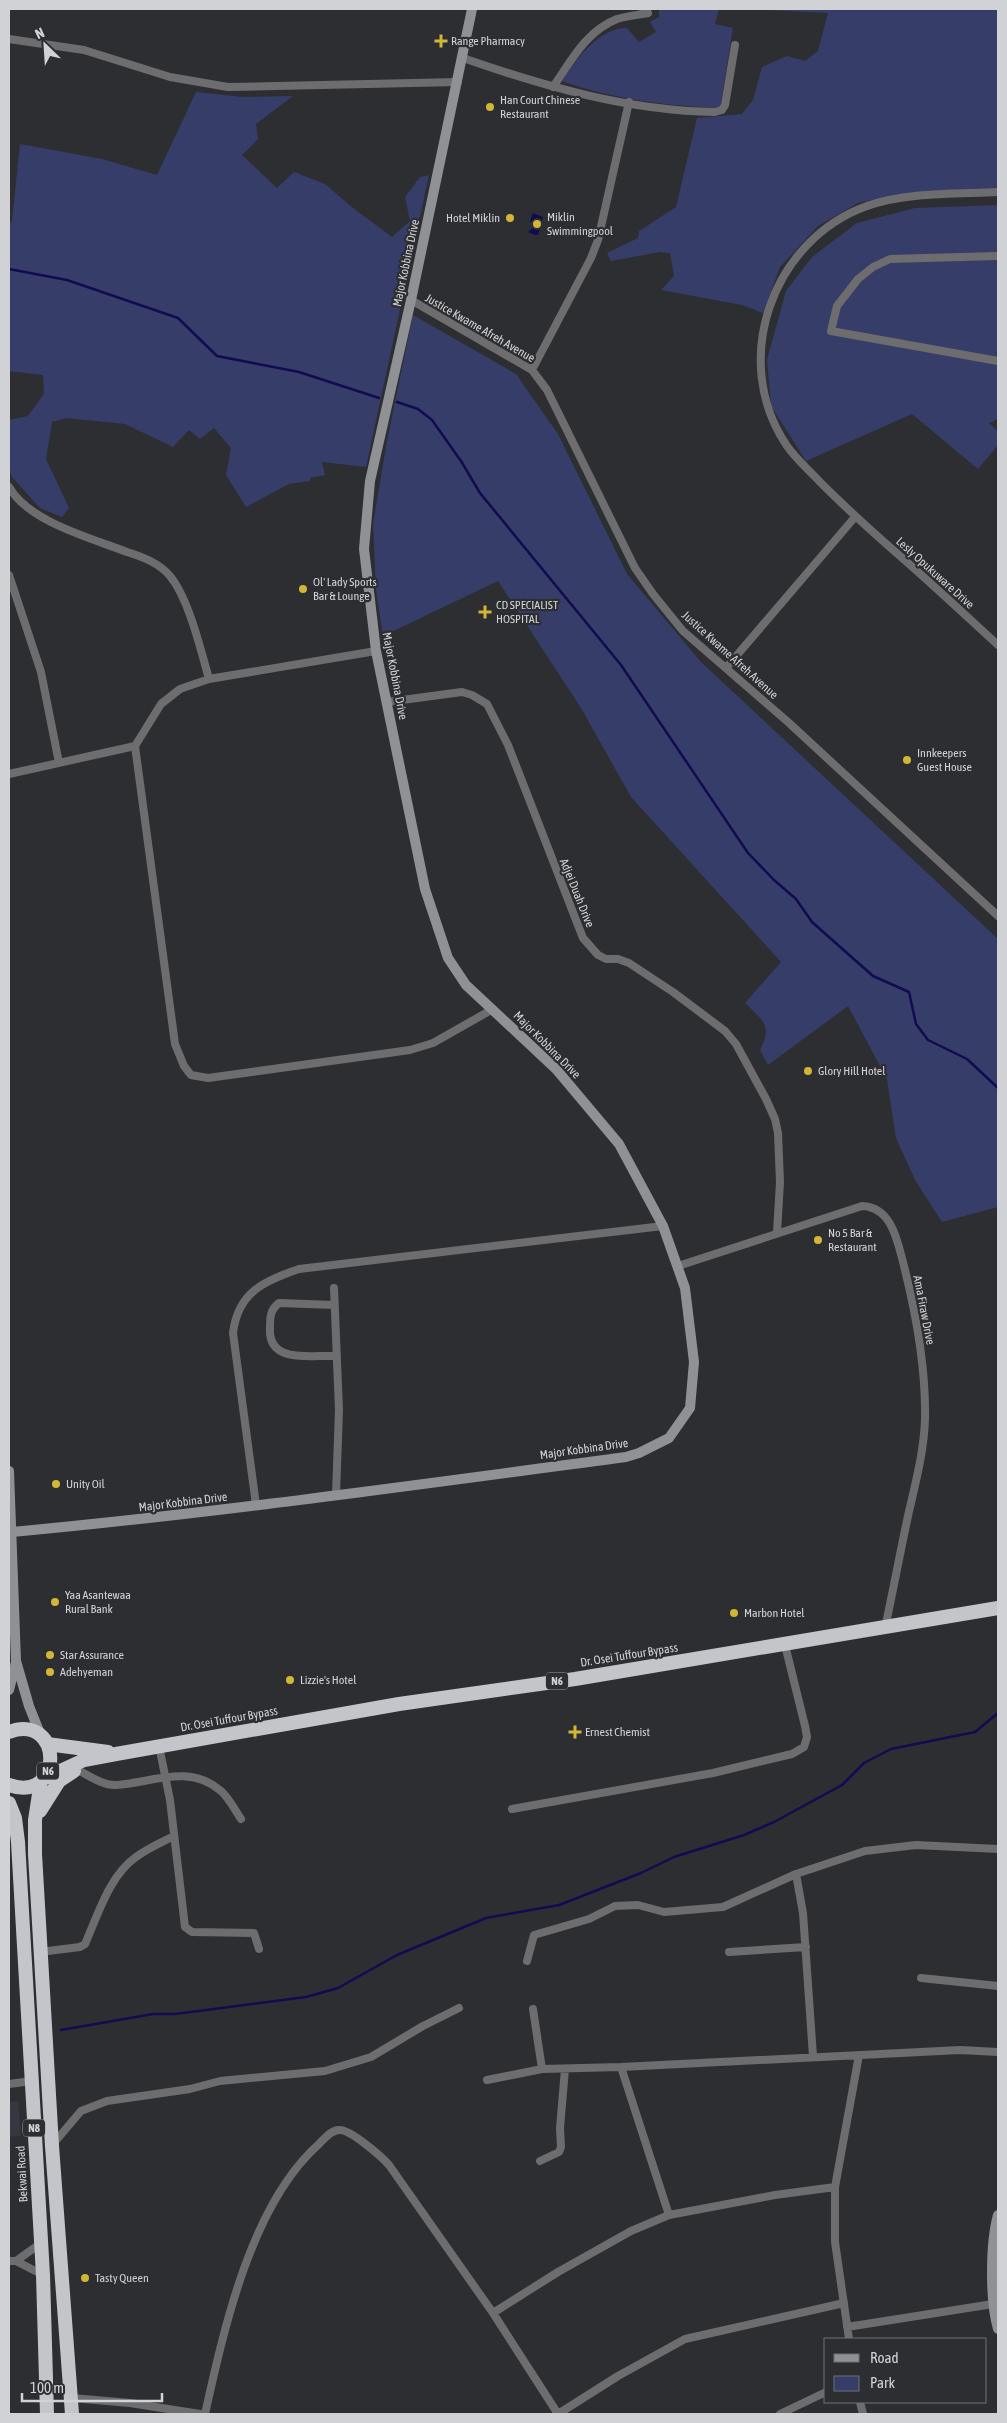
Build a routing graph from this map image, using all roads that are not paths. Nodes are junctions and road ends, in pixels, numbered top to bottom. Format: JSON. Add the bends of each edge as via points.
{"nodes":[{"id":1,"x":472,"y":9,"type":"edge"},
{"id":2,"x":648,"y":13,"type":"dead end"},
{"id":3,"x":9,"y":39,"type":"edge"},
{"id":4,"x":735,"y":45,"type":"dead end"},
{"id":5,"x":463,"y":58,"type":"junction"},
{"id":6,"x":458,"y":82,"type":"junction"},
{"id":7,"x":553,"y":87,"type":"junction"},
{"id":8,"x":629,"y":102,"type":"junction"},
{"id":9,"x":998,"y":192,"type":"edge"},
{"id":10,"x":998,"y":256,"type":"edge"},
{"id":11,"x":411,"y":300,"type":"junction"},
{"id":12,"x":998,"y":361,"type":"edge"},
{"id":13,"x":532,"y":370,"type":"junction"},
{"id":14,"x":9,"y":486,"type":"edge"},
{"id":15,"x":855,"y":517,"type":"junction"},
{"id":16,"x":9,"y":575,"type":"edge"},
{"id":17,"x":998,"y":645,"type":"edge"},
{"id":18,"x":376,"y":651,"type":"junction"},
{"id":19,"x":726,"y":668,"type":"junction"},
{"id":20,"x":209,"y":679,"type":"junction"},
{"id":21,"x":387,"y":702,"type":"junction"},
{"id":22,"x":135,"y":746,"type":"junction"},
{"id":23,"x":59,"y":763,"type":"junction"},
{"id":24,"x":9,"y":774,"type":"edge"},
{"id":25,"x":998,"y":916,"type":"edge"},
{"id":26,"x":493,"y":1009,"type":"junction"},
{"id":27,"x":663,"y":1226,"type":"junction"},
{"id":28,"x":778,"y":1233,"type":"junction"},
{"id":29,"x":678,"y":1266,"type":"junction"},
{"id":30,"x":334,"y":1288,"type":"dead end"},
{"id":31,"x":334,"y":1306,"type":"junction"},
{"id":32,"x":335,"y":1356,"type":"junction"},
{"id":33,"x":9,"y":1471,"type":"edge"},
{"id":34,"x":336,"y":1496,"type":"junction"},
{"id":35,"x":256,"y":1505,"type":"junction"},
{"id":36,"x":12,"y":1532,"type":"junction"},
{"id":37,"x":998,"y":1608,"type":"edge"},
{"id":38,"x":886,"y":1628,"type":"junction"},
{"id":39,"x":785,"y":1645,"type":"junction"},
{"id":40,"x":16,"y":1661,"type":"junction"},
{"id":41,"x":9,"y":1690,"type":"edge"},
{"id":42,"x":9,"y":1732,"type":"edge"},
{"id":43,"x":44,"y":1740,"type":"junction"},
{"id":44,"x":160,"y":1746,"type":"junction"},
{"id":45,"x":111,"y":1755,"type":"junction"},
{"id":46,"x":76,"y":1769,"type":"junction"},
{"id":47,"x":165,"y":1776,"type":"junction"},
{"id":48,"x":43,"y":1779,"type":"junction"},
{"id":49,"x":9,"y":1785,"type":"edge"},
{"id":50,"x":9,"y":1803,"type":"edge"},
{"id":51,"x":512,"y":1809,"type":"dead end"},
{"id":52,"x":241,"y":1819,"type":"dead end"},
{"id":53,"x":9,"y":1820,"type":"edge"},
{"id":54,"x":35,"y":1820,"type":"junction"},
{"id":55,"x":174,"y":1836,"type":"junction"},
{"id":56,"x":18,"y":1842,"type":"junction"},
{"id":57,"x":998,"y":1849,"type":"edge"},
{"id":58,"x":796,"y":1874,"type":"junction"},
{"id":59,"x":806,"y":1947,"type":"junction"},
{"id":60,"x":259,"y":1949,"type":"dead end"},
{"id":61,"x":40,"y":1952,"type":"junction"},
{"id":62,"x":729,"y":1952,"type":"dead end"},
{"id":63,"x":527,"y":1961,"type":"dead end"},
{"id":64,"x":921,"y":1978,"type":"dead end"},
{"id":65,"x":998,"y":1986,"type":"edge"},
{"id":66,"x":460,"y":2008,"type":"dead end"},
{"id":67,"x":533,"y":2009,"type":"dead end"},
{"id":68,"x":998,"y":2052,"type":"edge"},
{"id":69,"x":860,"y":2055,"type":"junction"},
{"id":70,"x":812,"y":2056,"type":"junction"},
{"id":71,"x":621,"y":2067,"type":"junction"},
{"id":72,"x":542,"y":2069,"type":"junction"},
{"id":73,"x":565,"y":2069,"type":"junction"},
{"id":74,"x":488,"y":2080,"type":"dead end"},
{"id":75,"x":32,"y":2081,"type":"junction"},
{"id":76,"x":9,"y":2084,"type":"edge"},
{"id":77,"x":52,"y":2146,"type":"junction"},
{"id":78,"x":540,"y":2161,"type":"dead end"},
{"id":79,"x":835,"y":2187,"type":"junction"},
{"id":80,"x":669,"y":2215,"type":"junction"},
{"id":81,"x":998,"y":2215,"type":"edge"},
{"id":82,"x":41,"y":2243,"type":"junction"},
{"id":83,"x":12,"y":2261,"type":"edge"},
{"id":84,"x":43,"y":2275,"type":"junction"},
{"id":85,"x":844,"y":2303,"type":"junction"},
{"id":86,"x":993,"y":2304,"type":"junction"},
{"id":87,"x":493,"y":2313,"type":"junction"},
{"id":88,"x":847,"y":2327,"type":"junction"},
{"id":89,"x":998,"y":2330,"type":"edge"},
{"id":90,"x":849,"y":2338,"type":"edge"},
{"id":91,"x":824,"y":2393,"type":"edge"},
{"id":92,"x":72,"y":2398,"type":"junction"},
{"id":93,"x":47,"y":2414,"type":"edge"},
{"id":94,"x":72,"y":2414,"type":"edge"},
{"id":95,"x":200,"y":2414,"type":"edge"},
{"id":96,"x":205,"y":2414,"type":"edge"},
{"id":97,"x":558,"y":2414,"type":"edge"},
{"id":98,"x":780,"y":2414,"type":"edge"}],
"edges":[{"from":1,"to":5,"type":"street","name":"Major Kobbina Drive"},
{"from":2,"to":7,"type":"street","via":[[619,18],[596,31],[580,46]]},
{"from":3,"to":6,"type":"street","via":[[84,50],[170,77],[228,87]]},
{"from":4,"to":8,"type":"street","via":[[722,110],[698,112]]},
{"from":5,"to":6,"type":"street","name":"Major Kobbina Drive"},
{"from":5,"to":7,"type":"street"},
{"from":6,"to":11,"type":"street","name":"Major Kobbina Drive"},
{"from":7,"to":8,"type":"street"},
{"from":8,"to":13,"type":"street","via":[[598,240]]},
{"from":9,"to":15,"type":"street","name":"Lesly Opukuware Drive","via":[[887,200],[868,206],[834,222],[818,234],[779,282],[770,305],[761,354],[768,413],[788,448]]},
{"from":10,"to":12,"type":"street","via":[[890,259],[858,279],[837,306],[831,331]]},
{"from":11,"to":13,"type":"street","name":"Justice Kwame Afreh Avenue"},
{"from":11,"to":18,"type":"street","name":"Major Kobbina Drive","via":[[372,471],[366,513],[364,549]]},
{"from":13,"to":19,"type":"street","name":"Justice Kwame Afreh Avenue","via":[[555,406],[635,568],[683,631]]},
{"from":14,"to":20,"type":"street","via":[[21,503],[31,510],[65,528],[146,558],[162,568],[177,586]]},
{"from":15,"to":17,"type":"street","name":"Lesly Opukuware Drive"},
{"from":15,"to":19,"type":"street"},
{"from":16,"to":23,"type":"street","via":[[41,672]]},
{"from":18,"to":20,"type":"street"},
{"from":18,"to":21,"type":"street","name":"Major Kobbina Drive"},
{"from":19,"to":25,"type":"street","name":"Justice Kwame Afreh Avenue"},
{"from":20,"to":22,"type":"street","via":[[180,689],[160,704]]},
{"from":21,"to":26,"type":"street","name":"Major Kobbina Drive","via":[[433,918],[457,974]]},
{"from":21,"to":28,"type":"street","name":"Adjei Duah Drive","via":[[462,692],[487,704],[508,745],[583,938],[598,955],[629,963],[673,992],[725,1031],[736,1044],[775,1119],[780,1182]]},
{"from":22,"to":23,"type":"street"},
{"from":22,"to":26,"type":"street","via":[[175,1044],[190,1075],[208,1078],[410,1050],[440,1040]]},
{"from":23,"to":24,"type":"street"},
{"from":26,"to":27,"type":"street","name":"Major Kobbina Drive","via":[[556,1069],[609,1132],[628,1159]]},
{"from":27,"to":29,"type":"street","name":"Major Kobbina Drive"},
{"from":27,"to":35,"type":"street","via":[[299,1269],[252,1291],[244,1299],[233,1333]]},
{"from":28,"to":29,"type":"street","name":"Ama Firaw Drive"},
{"from":28,"to":38,"type":"street","name":"Ama Firaw Drive","via":[[862,1206],[878,1209],[896,1234],[922,1360],[925,1420],[918,1471]]},
{"from":29,"to":34,"type":"street","name":"Major Kobbina Drive","via":[[691,1326],[694,1377],[690,1408],[669,1438],[626,1457]]},
{"from":30,"to":31,"type":"street"},
{"from":31,"to":32,"type":"street"},
{"from":31,"to":32,"type":"street","via":[[279,1303],[270,1315],[269,1337],[275,1348],[285,1354]]},
{"from":32,"to":34,"type":"street","via":[[339,1410]]},
{"from":33,"to":36,"type":"street"},
{"from":34,"to":35,"type":"street","name":"Major Kobbina Drive"},
{"from":35,"to":36,"type":"street","name":"Major Kobbina Drive"},
{"from":36,"to":40,"type":"street"},
{"from":37,"to":38,"type":"highway","name":"Dr. Osei Tuffour Bypass","number":"N6"},
{"from":38,"to":39,"type":"highway","name":"Dr. Osei Tuffour Bypass","number":"N6"},
{"from":39,"to":44,"type":"highway","name":"Dr. Osei Tuffour Bypass","number":"N6","via":[[399,1704]]},
{"from":39,"to":51,"type":"street","via":[[804,1720],[804,1747],[782,1757],[712,1774]]},
{"from":40,"to":41,"type":"street"},
{"from":40,"to":43,"type":"street","via":[[29,1706]]},
{"from":42,"to":43,"type":"highway","number":"N6","via":[[26,1730]]},
{"from":43,"to":45,"type":"highway","name":"Dr. Osei Tuffour Bypass","number":"N6"},
{"from":43,"to":48,"type":"highway","number":"N6","via":[[51,1755],[50,1767]]},
{"from":44,"to":45,"type":"highway","name":"Dr. Osei Tuffour Bypass","number":"N6"},
{"from":44,"to":47,"type":"street"},
{"from":45,"to":46,"type":"highway"},
{"from":45,"to":48,"type":"highway","name":"Dr. Osei Tuffour Bypass","number":"N6","via":[[84,1760]]},
{"from":46,"to":47,"type":"street","via":[[115,1785]]},
{"from":46,"to":54,"type":"highway","via":[[59,1781]]},
{"from":47,"to":52,"type":"street","via":[[205,1781],[221,1791]]},
{"from":47,"to":55,"type":"street"},
{"from":48,"to":49,"type":"highway","number":"N6","via":[[25,1788]]},
{"from":48,"to":54,"type":"highway","number":"N8"},
{"from":50,"to":56,"type":"highway","number":"N8"},
{"from":53,"to":56,"type":"highway"},
{"from":54,"to":61,"type":"highway","number":"N8"},
{"from":55,"to":60,"type":"street","via":[[185,1927],[192,1932],[254,1933]]},
{"from":55,"to":61,"type":"street","via":[[130,1862],[112,1885],[85,1944]]},
{"from":56,"to":75,"type":"highway","name":"Bekwai Road","number":"N8"},
{"from":57,"to":58,"type":"street","via":[[916,1845],[865,1851]]},
{"from":58,"to":59,"type":"street"},
{"from":58,"to":63,"type":"street","via":[[723,1907],[664,1912],[638,1905],[615,1906],[589,1919],[534,1935]]},
{"from":59,"to":62,"type":"street"},
{"from":59,"to":70,"type":"street"},
{"from":61,"to":77,"type":"highway","number":"N8"},
{"from":64,"to":65,"type":"street"},
{"from":66,"to":77,"type":"street","via":[[370,2057],[342,2067],[306,2074],[220,2081],[190,2089],[107,2101],[81,2111]]},
{"from":67,"to":72,"type":"street"},
{"from":68,"to":69,"type":"street","via":[[960,2050]]},
{"from":69,"to":70,"type":"street"},
{"from":69,"to":79,"type":"street"},
{"from":70,"to":71,"type":"street"},
{"from":71,"to":73,"type":"street"},
{"from":71,"to":80,"type":"street"},
{"from":72,"to":73,"type":"street"},
{"from":72,"to":74,"type":"street"},
{"from":73,"to":78,"type":"street","via":[[561,2147],[559,2152]]},
{"from":75,"to":76,"type":"street"},
{"from":75,"to":82,"type":"highway","name":"Bekwai Road","number":"N8"},
{"from":77,"to":92,"type":"highway","number":"N8"},
{"from":79,"to":80,"type":"street"},
{"from":79,"to":85,"type":"street","via":[[835,2242]]},
{"from":80,"to":87,"type":"street","via":[[631,2231]]},
{"from":81,"to":86,"type":"street"},
{"from":82,"to":83,"type":"street"},
{"from":82,"to":84,"type":"highway","name":"Bekwai Road","number":"N8"},
{"from":83,"to":84,"type":"street"},
{"from":84,"to":93,"type":"highway","name":"Bekwai Road","number":"N8"},
{"from":85,"to":88,"type":"street"},
{"from":85,"to":97,"type":"street","via":[[685,2339]]},
{"from":86,"to":88,"type":"street"},
{"from":86,"to":89,"type":"street"},
{"from":87,"to":96,"type":"street","via":[[384,2160],[346,2132],[334,2131],[308,2153],[263,2224],[244,2267],[223,2334]]},
{"from":87,"to":97,"type":"street"},
{"from":88,"to":90,"type":"street"},
{"from":91,"to":98,"type":"street"},
{"from":92,"to":94,"type":"highway","number":"N8"},
{"from":92,"to":95,"type":"street"}]}
